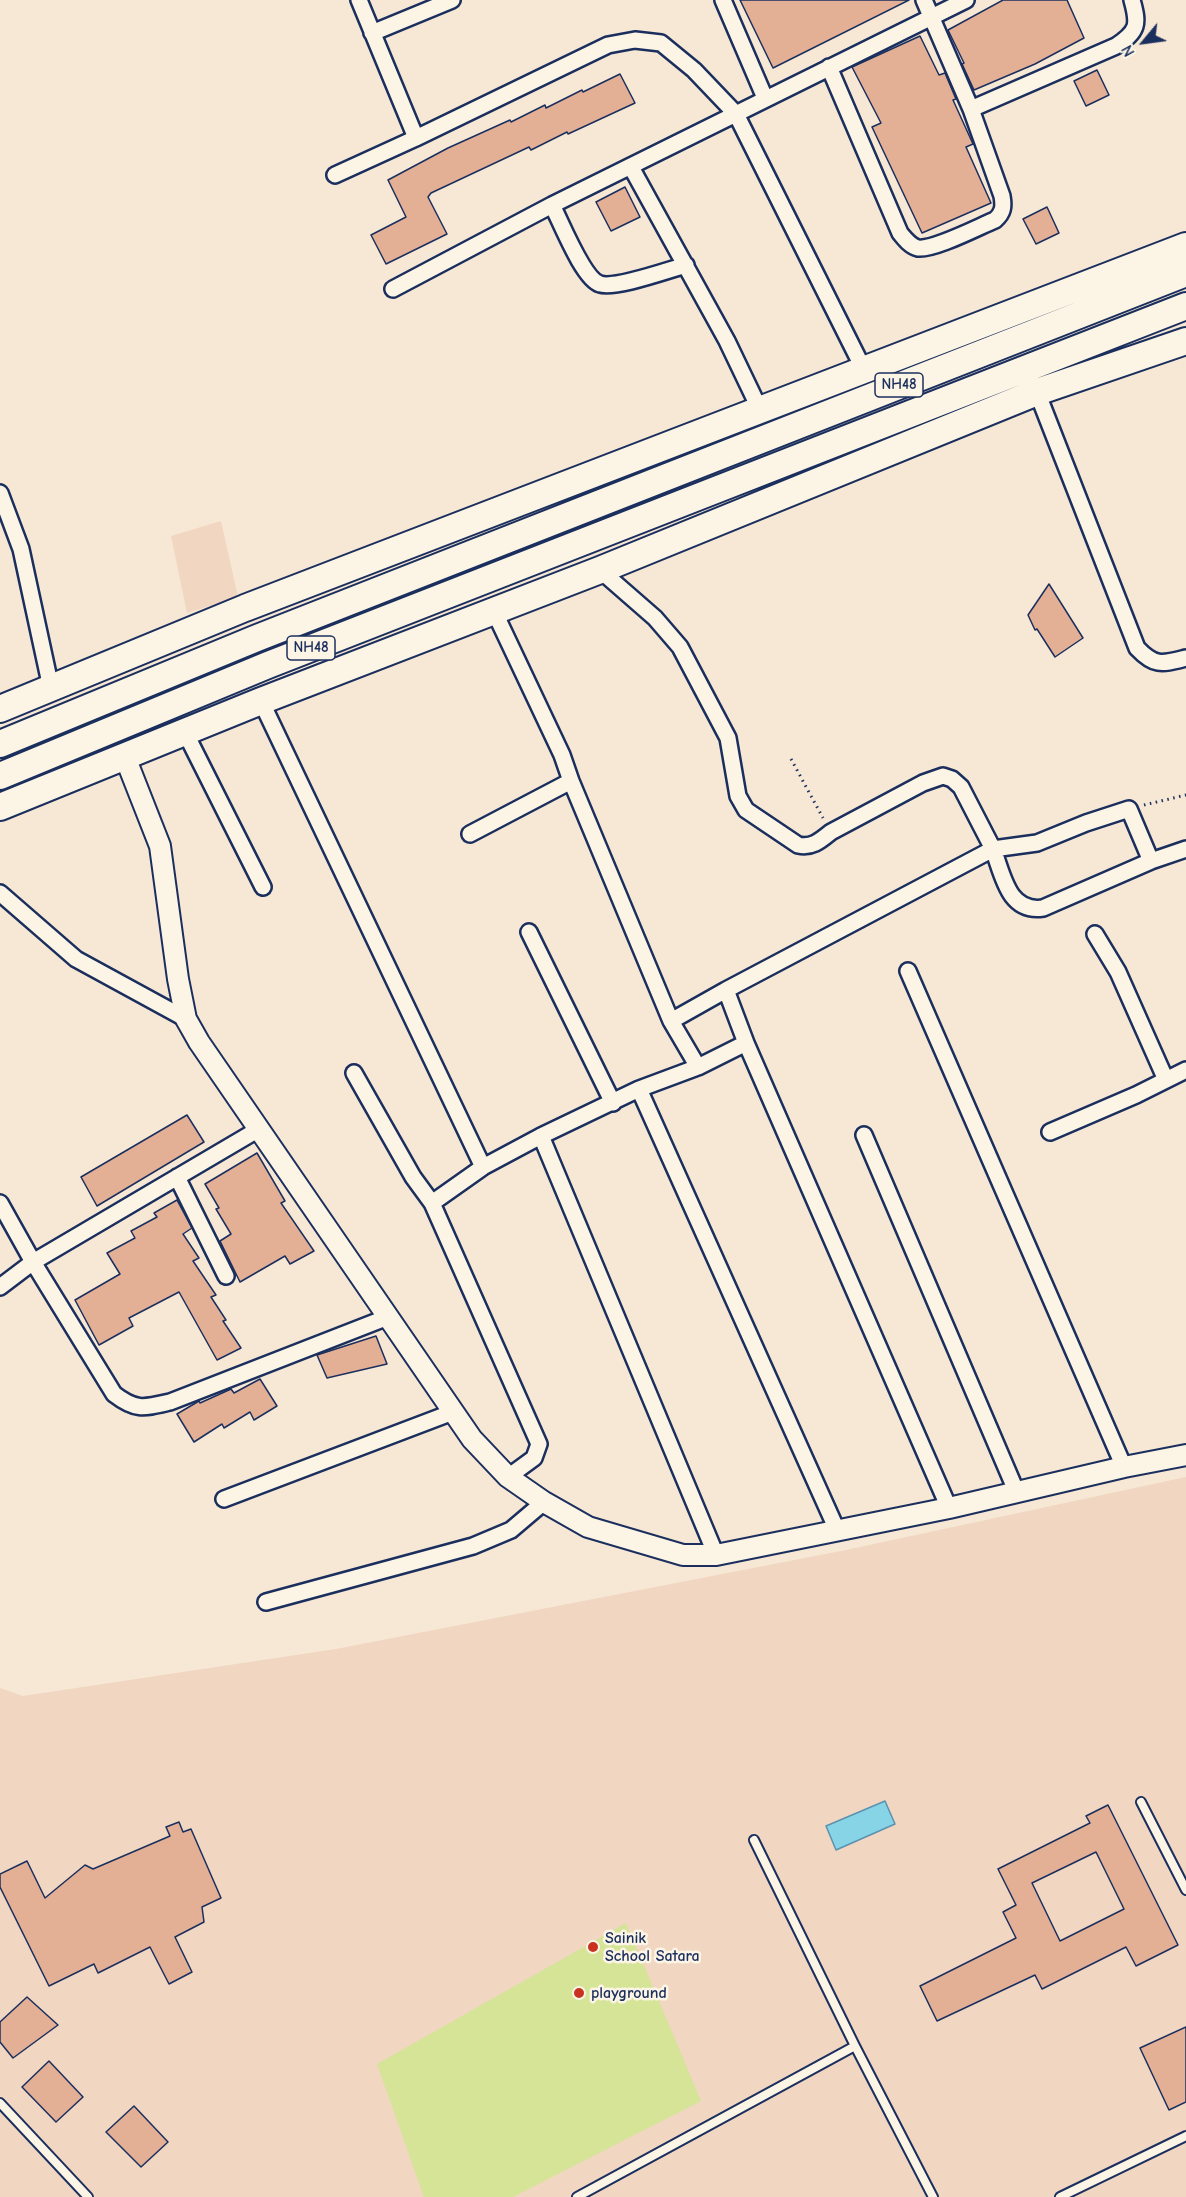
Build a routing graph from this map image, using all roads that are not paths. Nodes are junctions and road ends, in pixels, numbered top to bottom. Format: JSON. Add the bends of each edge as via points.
{"nodes":[{"id":1,"x":359,"y":0,"type":"edge"},
{"id":2,"x":452,"y":0,"type":"edge"},
{"id":3,"x":723,"y":0,"type":"edge"},
{"id":4,"x":924,"y":0,"type":"edge"},
{"id":5,"x":966,"y":0,"type":"edge"},
{"id":6,"x":1132,"y":0,"type":"edge"},
{"id":7,"x":932,"y":18,"type":"junction"},
{"id":8,"x":372,"y":33,"type":"junction"},
{"id":9,"x":829,"y":66,"type":"junction"},
{"id":10,"x":765,"y":98,"type":"junction"},
{"id":11,"x":971,"y":109,"type":"junction"},
{"id":12,"x":736,"y":114,"type":"junction"},
{"id":13,"x":416,"y":138,"type":"junction"},
{"id":14,"x":631,"y":167,"type":"junction"},
{"id":15,"x":335,"y":175,"type":"dead end"},
{"id":16,"x":552,"y":205,"type":"junction"},
{"id":17,"x":1186,"y":246,"type":"edge"},
{"id":18,"x":686,"y":265,"type":"junction"},
{"id":19,"x":1186,"y":273,"type":"edge"},
{"id":20,"x":393,"y":290,"type":"dead end"},
{"id":21,"x":1186,"y":306,"type":"edge"},
{"id":22,"x":1186,"y":341,"type":"edge"},
{"id":23,"x":864,"y":370,"type":"junction"},
{"id":24,"x":1037,"y":392,"type":"junction"},
{"id":25,"x":760,"y":410,"type":"junction"},
{"id":26,"x":0,"y":493,"type":"edge"},
{"id":27,"x":600,"y":570,"type":"junction"},
{"id":28,"x":494,"y":611,"type":"junction"},
{"id":29,"x":1186,"y":658,"type":"edge"},
{"id":30,"x":51,"y":688,"type":"junction"},
{"id":31,"x":261,"y":701,"type":"junction"},
{"id":32,"x":0,"y":709,"type":"edge"},
{"id":33,"x":185,"y":732,"type":"junction"},
{"id":34,"x":0,"y":744,"type":"edge"},
{"id":35,"x":125,"y":757,"type":"junction"},
{"id":36,"x":0,"y":776,"type":"edge"},
{"id":37,"x":571,"y":781,"type":"junction"},
{"id":38,"x":0,"y":807,"type":"edge"},
{"id":39,"x":470,"y":834,"type":"dead end"},
{"id":40,"x":993,"y":849,"type":"junction"},
{"id":41,"x":1186,"y":849,"type":"edge"},
{"id":42,"x":1151,"y":861,"type":"junction"},
{"id":43,"x":263,"y":887,"type":"dead end"},
{"id":44,"x":0,"y":893,"type":"edge"},
{"id":45,"x":529,"y":932,"type":"dead end"},
{"id":46,"x":1095,"y":934,"type":"dead end"},
{"id":47,"x":908,"y":971,"type":"dead end"},
{"id":48,"x":726,"y":990,"type":"junction"},
{"id":49,"x":186,"y":1019,"type":"junction"},
{"id":50,"x":671,"y":1021,"type":"junction"},
{"id":51,"x":746,"y":1043,"type":"junction"},
{"id":52,"x":698,"y":1067,"type":"junction"},
{"id":53,"x":1186,"y":1071,"type":"edge"},
{"id":54,"x":354,"y":1073,"type":"dead end"},
{"id":55,"x":1166,"y":1080,"type":"junction"},
{"id":56,"x":639,"y":1089,"type":"junction"},
{"id":57,"x":613,"y":1103,"type":"junction"},
{"id":58,"x":259,"y":1129,"type":"junction"},
{"id":59,"x":1050,"y":1132,"type":"dead end"},
{"id":60,"x":864,"y":1135,"type":"dead end"},
{"id":61,"x":541,"y":1136,"type":"junction"},
{"id":62,"x":483,"y":1167,"type":"junction"},
{"id":63,"x":177,"y":1177,"type":"junction"},
{"id":64,"x":0,"y":1203,"type":"edge"},
{"id":65,"x":432,"y":1203,"type":"junction"},
{"id":66,"x":33,"y":1262,"type":"junction"},
{"id":67,"x":226,"y":1276,"type":"dead end"},
{"id":68,"x":0,"y":1287,"type":"edge"},
{"id":69,"x":388,"y":1317,"type":"junction"},
{"id":70,"x":453,"y":1412,"type":"junction"},
{"id":71,"x":1186,"y":1455,"type":"edge"},
{"id":72,"x":1124,"y":1467,"type":"junction"},
{"id":73,"x":508,"y":1477,"type":"junction"},
{"id":74,"x":1017,"y":1493,"type":"junction"},
{"id":75,"x":224,"y":1499,"type":"dead end"},
{"id":76,"x":544,"y":1502,"type":"junction"},
{"id":77,"x":949,"y":1508,"type":"junction"},
{"id":78,"x":837,"y":1530,"type":"junction"},
{"id":79,"x":716,"y":1556,"type":"junction"},
{"id":80,"x":266,"y":1602,"type":"dead end"},
{"id":81,"x":1141,"y":1802,"type":"dead end"},
{"id":82,"x":754,"y":1840,"type":"dead end"},
{"id":83,"x":1186,"y":1890,"type":"edge"},
{"id":84,"x":855,"y":2046,"type":"junction"},
{"id":85,"x":0,"y":2103,"type":"edge"},
{"id":86,"x":1186,"y":2136,"type":"edge"},
{"id":87,"x":87,"y":2197,"type":"edge"},
{"id":88,"x":577,"y":2197,"type":"edge"},
{"id":89,"x":933,"y":2197,"type":"edge"},
{"id":90,"x":1060,"y":2197,"type":"edge"}],
"edges":[{"from":1,"to":8,"type":"street"},
{"from":2,"to":8,"type":"street"},
{"from":3,"to":10,"type":"street"},
{"from":4,"to":7,"type":"street"},
{"from":5,"to":7,"type":"street"},
{"from":6,"to":11,"type":"street","via":[[1137,17],[1131,36]]},
{"from":7,"to":9,"type":"street"},
{"from":7,"to":11,"type":"street"},
{"from":8,"to":13,"type":"street"},
{"from":9,"to":10,"type":"street"},
{"from":9,"to":11,"type":"street","via":[[900,233],[916,248],[928,248],[1002,214],[1002,196]]},
{"from":10,"to":12,"type":"street"},
{"from":12,"to":13,"type":"street","via":[[694,70],[661,43],[635,39],[608,45]]},
{"from":12,"to":14,"type":"street"},
{"from":12,"to":23,"type":"street"},
{"from":13,"to":15,"type":"street"},
{"from":14,"to":16,"type":"street"},
{"from":14,"to":18,"type":"street"},
{"from":16,"to":18,"type":"street","via":[[587,273],[599,284],[613,285]]},
{"from":16,"to":20,"type":"street"},
{"from":17,"to":23,"type":"highway"},
{"from":18,"to":25,"type":"street"},
{"from":19,"to":34,"type":"highway","number":"NH48","via":[[257,638]]},
{"from":21,"to":36,"type":"highway","number":"NH48","via":[[268,665]]},
{"from":22,"to":24,"type":"highway"},
{"from":23,"to":25,"type":"highway"},
{"from":24,"to":27,"type":"highway"},
{"from":24,"to":29,"type":"street","via":[[1137,648],[1154,662]]},
{"from":25,"to":30,"type":"highway","via":[[245,608]]},
{"from":26,"to":30,"type":"street","via":[[21,549]]},
{"from":27,"to":28,"type":"highway"},
{"from":27,"to":40,"type":"street","via":[[656,618],[680,647],[728,738],[736,790],[746,810],[807,847],[923,783],[943,776],[961,788]]},
{"from":28,"to":31,"type":"highway"},
{"from":28,"to":37,"type":"street"},
{"from":30,"to":32,"type":"highway"},
{"from":31,"to":33,"type":"highway"},
{"from":31,"to":62,"type":"street"},
{"from":33,"to":35,"type":"highway"},
{"from":33,"to":43,"type":"street"},
{"from":35,"to":38,"type":"highway"},
{"from":35,"to":49,"type":"street","via":[[160,846]]},
{"from":37,"to":39,"type":"street"},
{"from":37,"to":50,"type":"street"},
{"from":40,"to":42,"type":"street","via":[[1037,843],[1129,808]]},
{"from":40,"to":42,"type":"street","via":[[1012,896],[1031,910]]},
{"from":40,"to":48,"type":"street"},
{"from":41,"to":42,"type":"street"},
{"from":44,"to":49,"type":"street","via":[[76,959]]},
{"from":45,"to":57,"type":"street"},
{"from":46,"to":55,"type":"street","via":[[1118,972]]},
{"from":47,"to":72,"type":"street"},
{"from":48,"to":50,"type":"street"},
{"from":48,"to":51,"type":"street"},
{"from":49,"to":58,"type":"street"},
{"from":50,"to":52,"type":"street"},
{"from":51,"to":52,"type":"street"},
{"from":51,"to":77,"type":"street"},
{"from":52,"to":56,"type":"street"},
{"from":53,"to":55,"type":"street"},
{"from":54,"to":65,"type":"street","via":[[412,1177]]},
{"from":55,"to":59,"type":"street"},
{"from":56,"to":57,"type":"street"},
{"from":56,"to":78,"type":"street"},
{"from":57,"to":61,"type":"street"},
{"from":58,"to":63,"type":"street"},
{"from":58,"to":69,"type":"street"},
{"from":60,"to":74,"type":"street"},
{"from":61,"to":62,"type":"street"},
{"from":61,"to":79,"type":"street"},
{"from":62,"to":65,"type":"street"},
{"from":63,"to":66,"type":"street"},
{"from":63,"to":67,"type":"street"},
{"from":64,"to":66,"type":"street"},
{"from":65,"to":73,"type":"street","via":[[539,1444],[534,1458]]},
{"from":66,"to":68,"type":"street"},
{"from":66,"to":69,"type":"street","via":[[114,1394],[127,1404],[142,1408],[170,1402]]},
{"from":69,"to":70,"type":"street"},
{"from":70,"to":73,"type":"street"},
{"from":70,"to":75,"type":"street"},
{"from":71,"to":72,"type":"street"},
{"from":72,"to":74,"type":"street"},
{"from":73,"to":76,"type":"street"},
{"from":74,"to":77,"type":"street"},
{"from":76,"to":79,"type":"street","via":[[588,1527],[683,1555]]},
{"from":76,"to":80,"type":"street","via":[[511,1530],[473,1546]]},
{"from":77,"to":78,"type":"street"},
{"from":78,"to":79,"type":"street"},
{"from":81,"to":83,"type":"lane"},
{"from":82,"to":84,"type":"lane"},
{"from":84,"to":88,"type":"lane"},
{"from":84,"to":89,"type":"lane"},
{"from":85,"to":87,"type":"lane"},
{"from":86,"to":90,"type":"lane"}]}
